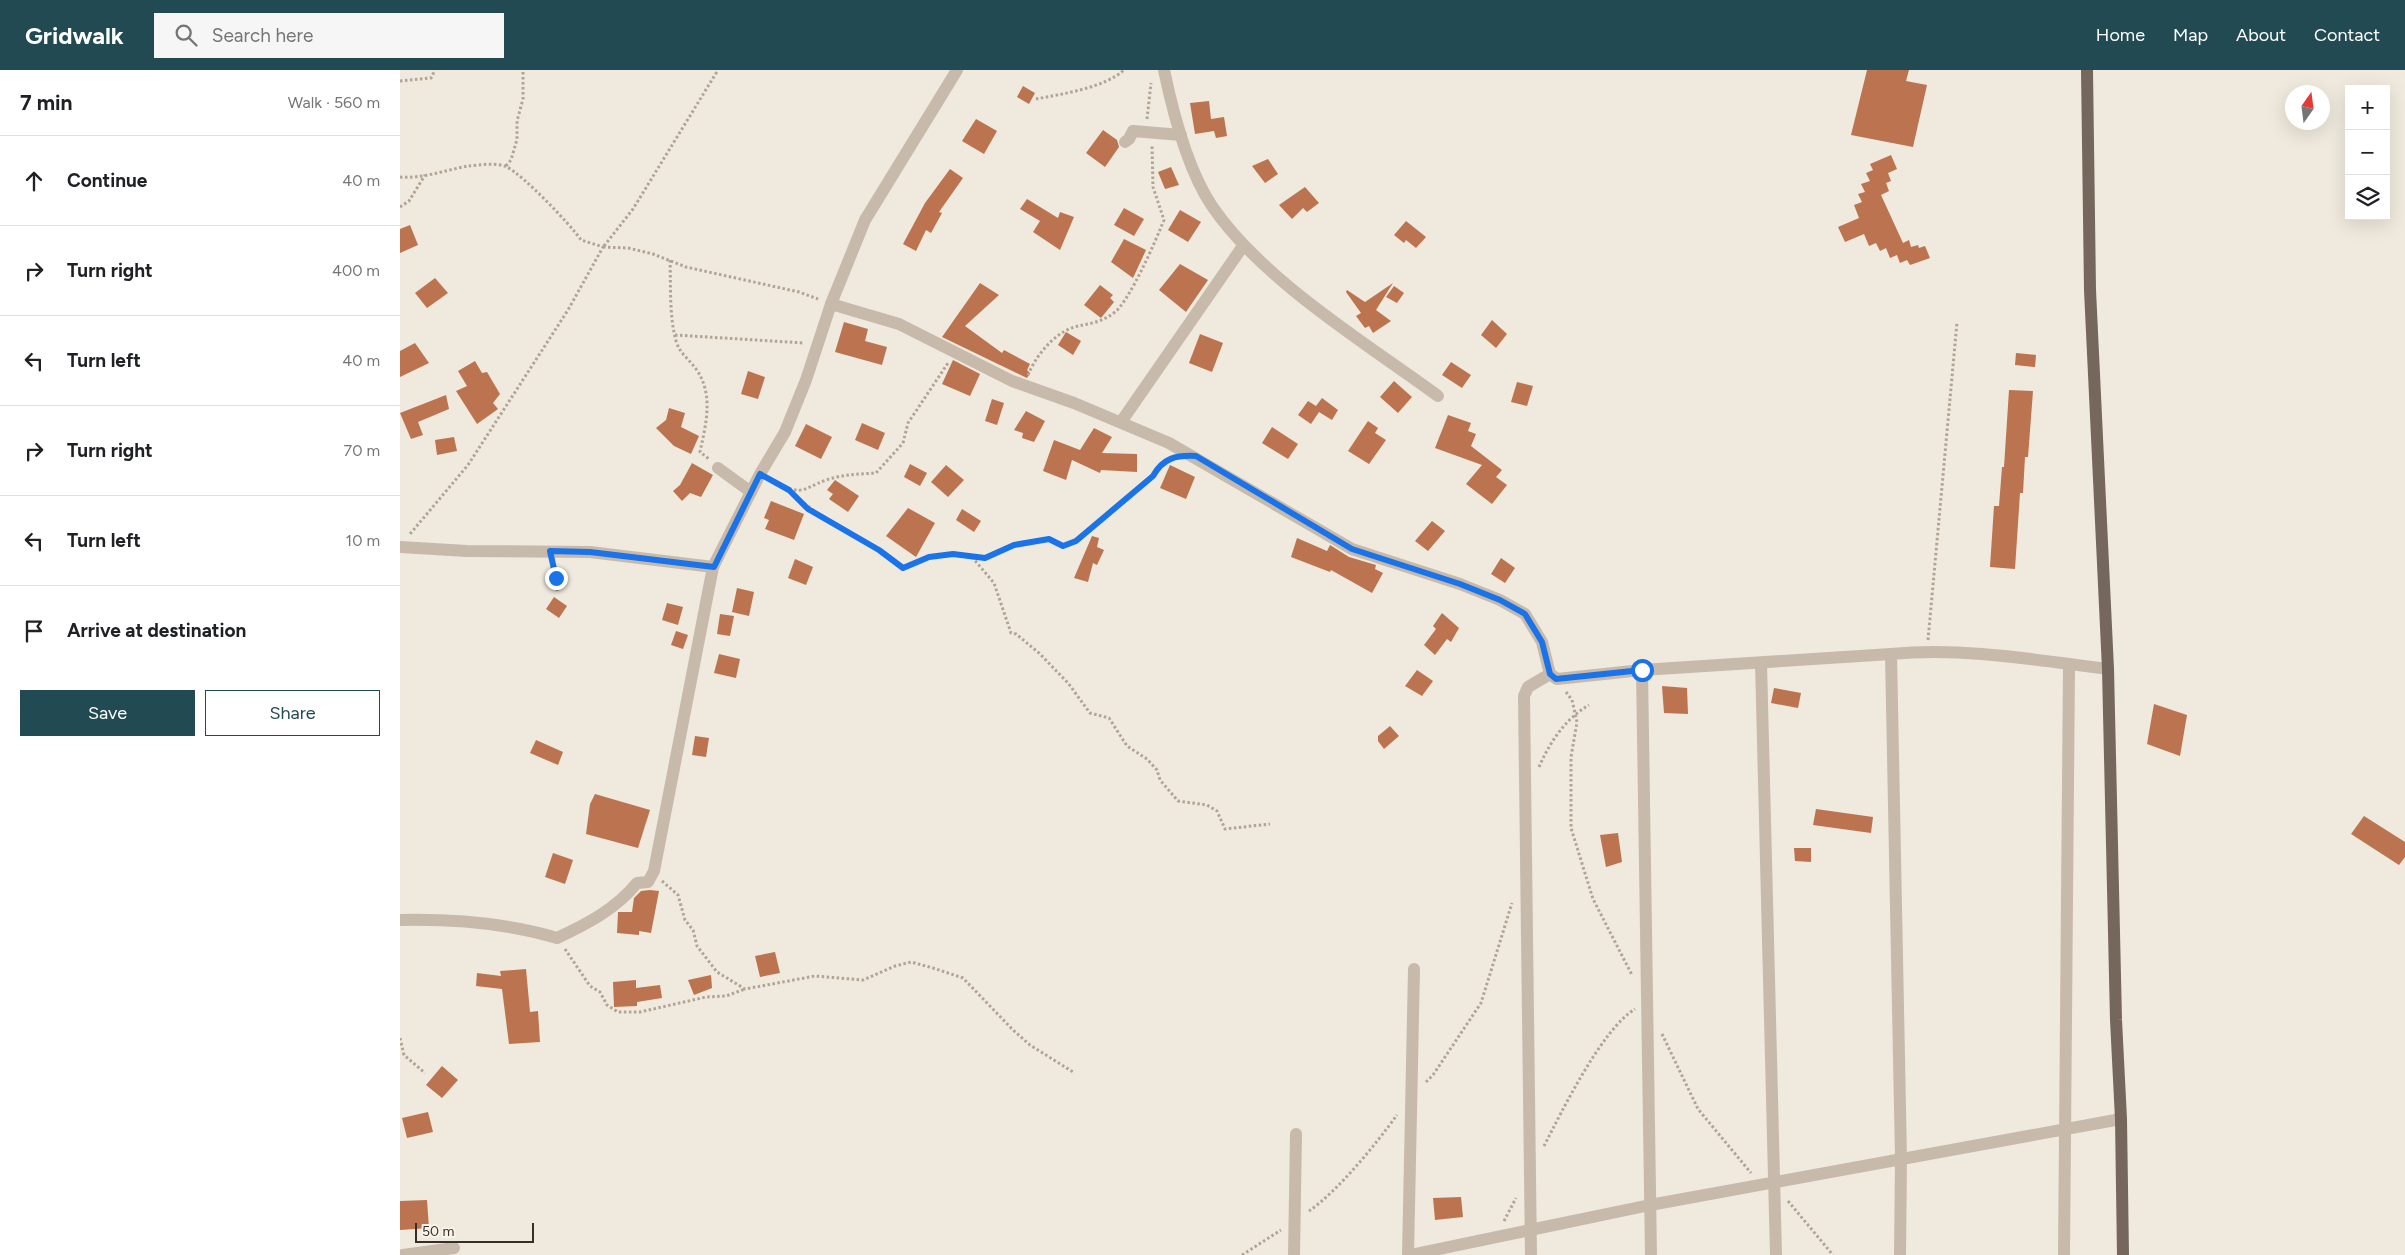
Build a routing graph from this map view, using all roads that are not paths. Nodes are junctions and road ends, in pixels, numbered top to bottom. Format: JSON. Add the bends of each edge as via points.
{"nodes":[{"id":1,"x":957,"y":70,"type":"edge"},
{"id":2,"x":2087,"y":70,"type":"edge"},
{"id":3,"x":1158,"y":72,"type":"edge"},
{"id":4,"x":1181,"y":135,"type":"junction"},
{"id":5,"x":1125,"y":142,"type":"dead end"},
{"id":6,"x":1244,"y":246,"type":"junction"},
{"id":7,"x":831,"y":304,"type":"junction"},
{"id":8,"x":1438,"y":396,"type":"dead end"},
{"id":9,"x":1121,"y":422,"type":"junction"},
{"id":10,"x":718,"y":468,"type":"road end"},
{"id":11,"x":751,"y":492,"type":"junction"},
{"id":12,"x":403,"y":543,"type":"edge"},
{"id":13,"x":714,"y":567,"type":"junction"},
{"id":14,"x":1891,"y":654,"type":"junction"},
{"id":15,"x":1761,"y":663,"type":"junction"},
{"id":16,"x":2069,"y":664,"type":"junction"},
{"id":17,"x":2108,"y":669,"type":"junction"},
{"id":18,"x":1642,"y":670,"type":"junction"},
{"id":19,"x":1550,"y":674,"type":"junction"},
{"id":20,"x":400,"y":920,"type":"edge"},
{"id":21,"x":1414,"y":969,"type":"dead end"},
{"id":22,"x":2121,"y":1119,"type":"junction"},
{"id":23,"x":2065,"y":1129,"type":"junction"},
{"id":24,"x":1296,"y":1134,"type":"dead end"},
{"id":25,"x":1902,"y":1159,"type":"junction"},
{"id":26,"x":1774,"y":1182,"type":"junction"},
{"id":27,"x":1650,"y":1205,"type":"junction"},
{"id":28,"x":1531,"y":1230,"type":"junction"},
{"id":29,"x":454,"y":1248,"type":"dead end"},
{"id":30,"x":403,"y":1255,"type":"edge"},
{"id":31,"x":1294,"y":1255,"type":"edge"},
{"id":32,"x":1409,"y":1255,"type":"edge"},
{"id":33,"x":1531,"y":1255,"type":"edge"},
{"id":34,"x":1651,"y":1255,"type":"edge"},
{"id":35,"x":1776,"y":1255,"type":"edge"},
{"id":36,"x":1900,"y":1255,"type":"edge"},
{"id":37,"x":2064,"y":1255,"type":"edge"},
{"id":38,"x":2123,"y":1255,"type":"edge"}],
"edges":[{"from":1,"to":7,"type":"street","via":[[865,220]]},
{"from":2,"to":17,"type":"main road","via":[[2090,290]]},
{"from":3,"to":4,"type":"street"},
{"from":4,"to":5,"type":"street","via":[[1133,131]]},
{"from":4,"to":6,"type":"street","via":[[1211,204]]},
{"from":6,"to":8,"type":"street","via":[[1312,304]]},
{"from":6,"to":9,"type":"street"},
{"from":7,"to":9,"type":"street","via":[[899,324],[1023,385]]},
{"from":7,"to":11,"type":"street","via":[[785,432]]},
{"from":9,"to":19,"type":"street","via":[[1196,456],[1352,549],[1460,584],[1525,614],[1542,642]]},
{"from":10,"to":11,"type":"street"},
{"from":11,"to":13,"type":"street"},
{"from":12,"to":13,"type":"street","via":[[467,551],[590,552]]},
{"from":13,"to":20,"type":"street","via":[[654,871],[648,882],[637,883],[628,895],[590,923],[557,938],[524,928],[499,925]]},
{"from":14,"to":15,"type":"street"},
{"from":14,"to":16,"type":"street","via":[[1927,651]]},
{"from":14,"to":25,"type":"street"},
{"from":15,"to":18,"type":"street"},
{"from":15,"to":26,"type":"street"},
{"from":16,"to":17,"type":"street"},
{"from":16,"to":23,"type":"street"},
{"from":17,"to":22,"type":"main road"},
{"from":18,"to":19,"type":"street","via":[[1556,679]]},
{"from":18,"to":27,"type":"street"},
{"from":19,"to":28,"type":"street","via":[[1528,687],[1524,696]]},
{"from":21,"to":32,"type":"street"},
{"from":22,"to":23,"type":"street"},
{"from":22,"to":38,"type":"main road"},
{"from":23,"to":25,"type":"street"},
{"from":23,"to":37,"type":"street"},
{"from":24,"to":31,"type":"street"},
{"from":25,"to":26,"type":"street"},
{"from":25,"to":36,"type":"street"},
{"from":26,"to":27,"type":"street"},
{"from":26,"to":35,"type":"street"},
{"from":27,"to":28,"type":"street"},
{"from":27,"to":34,"type":"street"},
{"from":28,"to":32,"type":"street"},
{"from":28,"to":33,"type":"street"},
{"from":29,"to":30,"type":"street"}]}
